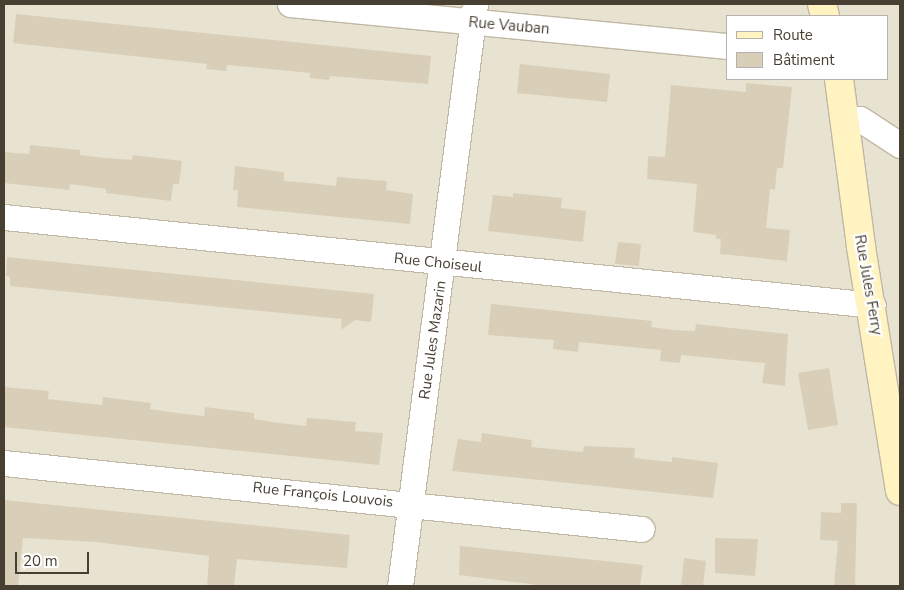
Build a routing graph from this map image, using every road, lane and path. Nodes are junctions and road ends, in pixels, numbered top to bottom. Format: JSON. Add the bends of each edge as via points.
{"nodes":[{"id":1,"x":290,"y":4,"type":"edge"},
{"id":2,"x":474,"y":13,"type":"edge"},
{"id":3,"x":726,"y":46,"type":"edge"},
{"id":4,"x":839,"y":80,"type":"edge"},
{"id":5,"x":846,"y":120,"type":"junction"},
{"id":6,"x":900,"y":145,"type":"edge"},
{"id":7,"x":4,"y":217,"type":"edge"},
{"id":8,"x":443,"y":264,"type":"junction"},
{"id":9,"x":872,"y":306,"type":"junction"},
{"id":10,"x":4,"y":463,"type":"edge"},
{"id":11,"x":900,"y":491,"type":"edge"},
{"id":12,"x":410,"y":504,"type":"junction"},
{"id":13,"x":642,"y":529,"type":"dead end"},
{"id":14,"x":400,"y":586,"type":"edge"}],
"edges":[{"from":1,"to":2,"type":"street","name":"Rue Vauban"},
{"from":2,"to":3,"type":"street","name":"Rue Vauban"},
{"from":2,"to":8,"type":"street","name":"Rue Jules Mazarin"},
{"from":4,"to":5,"type":"street","name":"Rue Jules Ferry"},
{"from":5,"to":6,"type":"street","via":[[860,119]]},
{"from":5,"to":9,"type":"street","name":"Rue Jules Ferry","via":[[861,247]]},
{"from":7,"to":8,"type":"street","name":"Rue Choiseul"},
{"from":8,"to":9,"type":"street","name":"Rue Choiseul"},
{"from":8,"to":12,"type":"street","name":"Rue Jules Mazarin"},
{"from":9,"to":11,"type":"street","name":"Rue Jules Ferry"},
{"from":10,"to":12,"type":"street","name":"Rue François Louvois"},
{"from":12,"to":13,"type":"street","name":"Rue François Louvois"},
{"from":12,"to":14,"type":"street","name":"Rue Jules Mazarin"}]}
